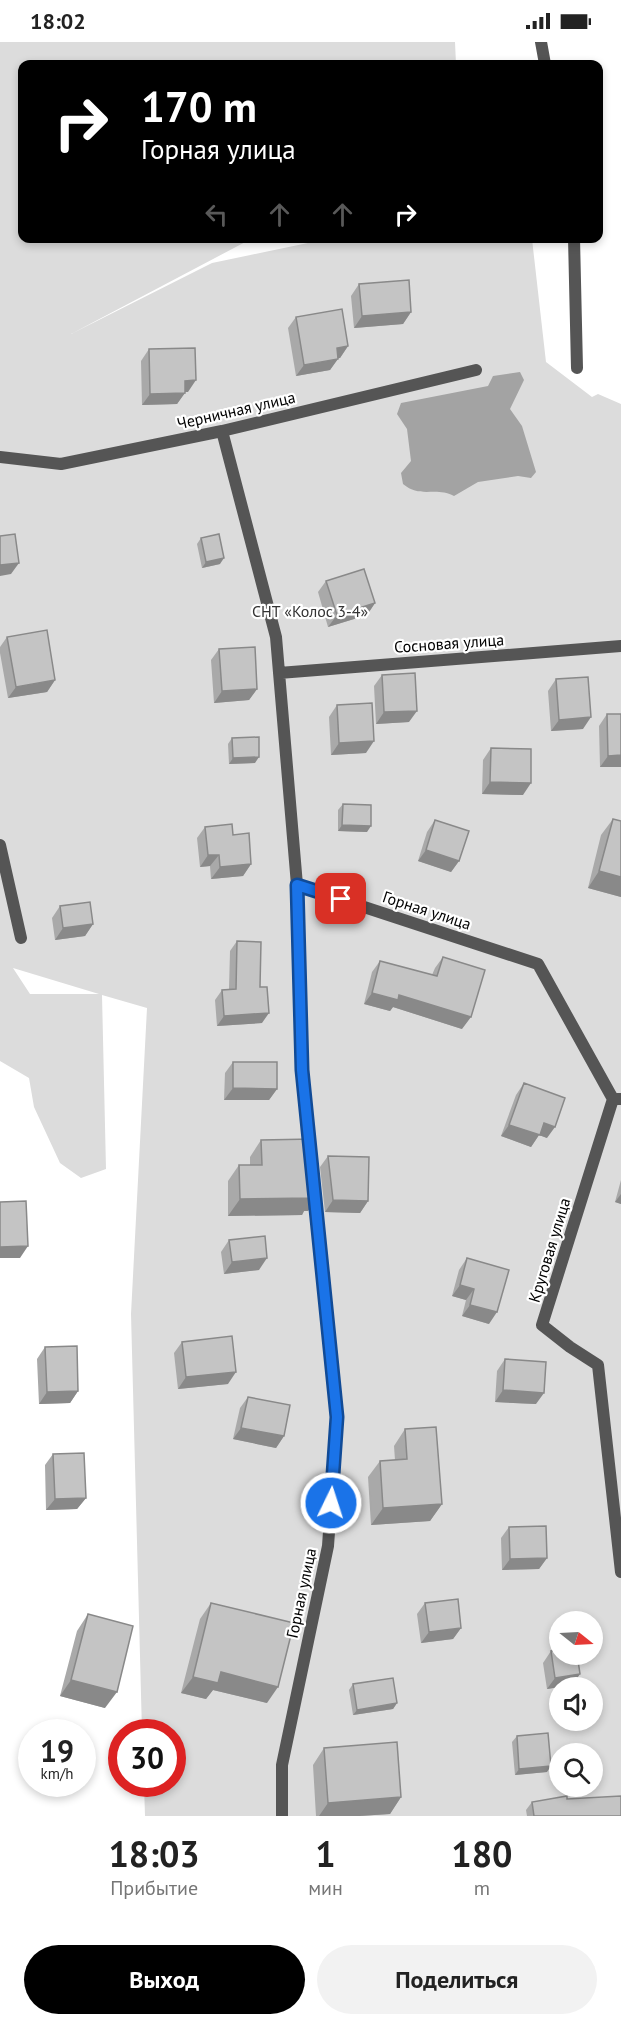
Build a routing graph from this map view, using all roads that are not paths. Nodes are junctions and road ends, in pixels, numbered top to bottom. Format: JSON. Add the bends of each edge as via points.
{"nodes":[{"id":1,"x":541,"y":42,"type":"edge"},
{"id":2,"x":544,"y":60,"type":"edge"},
{"id":3,"x":574,"y":243,"type":"edge"},
{"id":4,"x":577,"y":368,"type":"dead end"},
{"id":5,"x":476,"y":370,"type":"dead end"},
{"id":6,"x":222,"y":431,"type":"junction"},
{"id":7,"x":0,"y":457,"type":"edge"},
{"id":8,"x":621,"y":646,"type":"edge"},
{"id":9,"x":279,"y":673,"type":"junction"},
{"id":10,"x":0,"y":845,"type":"edge"},
{"id":11,"x":297,"y":885,"type":"junction"},
{"id":12,"x":21,"y":938,"type":"dead end"},
{"id":13,"x":617,"y":1099,"type":"edge"},
{"id":14,"x":621,"y":1572,"type":"edge"},
{"id":15,"x":282,"y":1816,"type":"edge"}],
"edges":[{"from":1,"to":2,"type":"street"},
{"from":3,"to":4,"type":"street"},
{"from":5,"to":6,"type":"street","name":"Черничная улица"},
{"from":6,"to":7,"type":"street","name":"Черничная улица","via":[[61,464]]},
{"from":6,"to":9,"type":"street","via":[[276,637]]},
{"from":8,"to":9,"type":"street","name":"Сосновая улица"},
{"from":9,"to":11,"type":"street"},
{"from":10,"to":12,"type":"street"},
{"from":11,"to":13,"type":"street","name":"Горная улица","via":[[538,964]]},
{"from":11,"to":15,"type":"street","name":"Горная улица","via":[[302,1070],[337,1417],[328,1546],[282,1765]]},
{"from":13,"to":14,"type":"street","name":"Круговая улица","via":[[542,1325],[598,1365]]}]}
